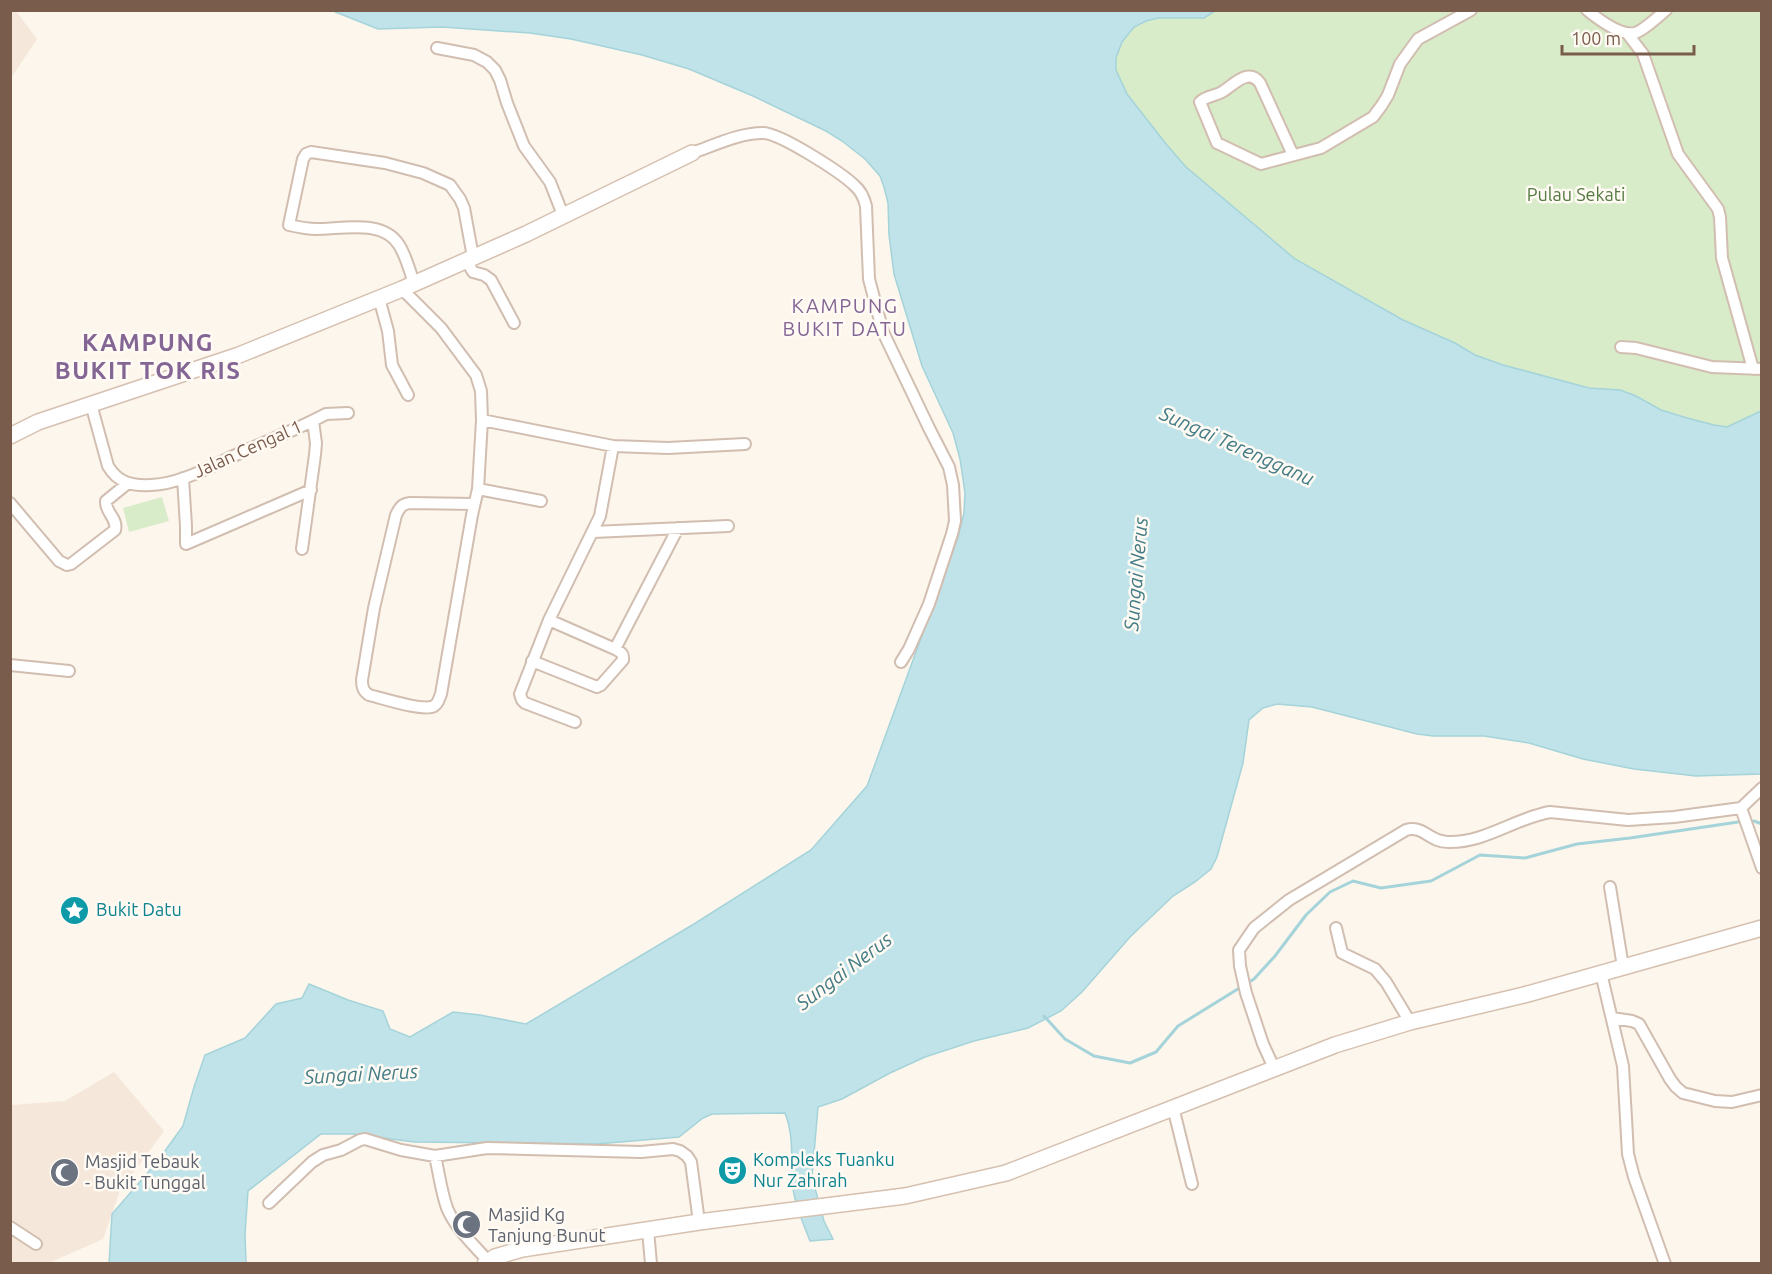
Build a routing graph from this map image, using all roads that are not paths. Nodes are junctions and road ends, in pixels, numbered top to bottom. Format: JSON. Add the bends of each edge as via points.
{"nodes":[{"id":1,"x":1471,"y":10,"type":"edge"},
{"id":2,"x":1587,"y":10,"type":"edge"},
{"id":3,"x":1666,"y":10,"type":"edge"},
{"id":4,"x":1627,"y":33,"type":"junction"},
{"id":5,"x":437,"y":48,"type":"dead end"},
{"id":6,"x":692,"y":153,"type":"joint"},
{"id":7,"x":1293,"y":155,"type":"dead end"},
{"id":8,"x":564,"y":215,"type":"junction"},
{"id":9,"x":470,"y":259,"type":"junction"},
{"id":10,"x":408,"y":287,"type":"junction"},
{"id":11,"x":379,"y":298,"type":"junction"},
{"id":12,"x":514,"y":323,"type":"dead end"},
{"id":13,"x":1621,"y":347,"type":"dead end"},
{"id":14,"x":1757,"y":369,"type":"edge"},
{"id":15,"x":408,"y":395,"type":"dead end"},
{"id":16,"x":91,"y":404,"type":"junction"},
{"id":17,"x":348,"y":412,"type":"dead end"},
{"id":18,"x":482,"y":420,"type":"junction"},
{"id":19,"x":313,"y":421,"type":"junction"},
{"id":20,"x":10,"y":436,"type":"edge"},
{"id":21,"x":745,"y":444,"type":"dead end"},
{"id":22,"x":613,"y":446,"type":"junction"},
{"id":23,"x":183,"y":478,"type":"junction"},
{"id":24,"x":128,"y":483,"type":"junction"},
{"id":25,"x":478,"y":489,"type":"junction"},
{"id":26,"x":311,"y":490,"type":"junction"},
{"id":27,"x":541,"y":501,"type":"dead end"},
{"id":28,"x":10,"y":504,"type":"edge"},
{"id":29,"x":474,"y":504,"type":"junction"},
{"id":30,"x":728,"y":526,"type":"dead end"},
{"id":31,"x":678,"y":528,"type":"junction"},
{"id":32,"x":593,"y":532,"type":"junction"},
{"id":33,"x":302,"y":549,"type":"dead end"},
{"id":34,"x":549,"y":620,"type":"junction"},
{"id":35,"x":615,"y":649,"type":"junction"},
{"id":36,"x":532,"y":661,"type":"junction"},
{"id":37,"x":901,"y":662,"type":"dead end"},
{"id":38,"x":10,"y":665,"type":"edge"},
{"id":39,"x":69,"y":671,"type":"dead end"},
{"id":40,"x":575,"y":722,"type":"dead end"},
{"id":41,"x":1761,"y":788,"type":"edge"},
{"id":42,"x":1741,"y":808,"type":"junction"},
{"id":43,"x":1761,"y":868,"type":"edge"},
{"id":44,"x":1610,"y":887,"type":"dead end"},
{"id":45,"x":1336,"y":928,"type":"dead end"},
{"id":46,"x":1761,"y":928,"type":"edge"},
{"id":47,"x":1623,"y":967,"type":"junction"},
{"id":48,"x":1601,"y":973,"type":"junction"},
{"id":49,"x":1612,"y":1018,"type":"junction"},
{"id":50,"x":1410,"y":1022,"type":"junction"},
{"id":51,"x":1274,"y":1068,"type":"junction"},
{"id":52,"x":1761,"y":1095,"type":"edge"},
{"id":53,"x":1173,"y":1107,"type":"junction"},
{"id":54,"x":435,"y":1156,"type":"junction"},
{"id":55,"x":1192,"y":1184,"type":"dead end"},
{"id":56,"x":269,"y":1203,"type":"dead end"},
{"id":57,"x":699,"y":1222,"type":"junction"},
{"id":58,"x":10,"y":1227,"type":"edge"},
{"id":59,"x":648,"y":1230,"type":"junction"},
{"id":60,"x":36,"y":1244,"type":"dead end"},
{"id":61,"x":487,"y":1262,"type":"edge"},
{"id":62,"x":651,"y":1263,"type":"edge"},
{"id":63,"x":1665,"y":1263,"type":"edge"}],
"edges":[{"from":1,"to":7,"type":"street","via":[[1418,39],[1372,117],[1321,148],[1262,164],[1217,144],[1200,102],[1244,77],[1257,78]]},
{"from":2,"to":4,"type":"street"},
{"from":3,"to":4,"type":"street","via":[[1637,33]]},
{"from":4,"to":14,"type":"street","via":[[1643,54],[1678,154],[1718,208],[1722,258]]},
{"from":5,"to":8,"type":"street","via":[[474,56],[495,70],[524,146],[549,182]]},
{"from":6,"to":8,"type":"street"},
{"from":6,"to":37,"type":"street","via":[[731,139],[766,133],[841,174],[863,196],[869,279],[883,332],[949,467],[953,485],[952,534],[929,604]]},
{"from":8,"to":9,"type":"street"},
{"from":9,"to":10,"type":"street"},
{"from":9,"to":10,"type":"street","via":[[464,208],[444,181],[385,163],[306,154],[289,225],[314,229],[367,228],[388,234],[403,251]]},
{"from":9,"to":12,"type":"street","via":[[473,272],[491,280]]},
{"from":10,"to":11,"type":"street"},
{"from":10,"to":18,"type":"street","via":[[476,375]]},
{"from":11,"to":15,"type":"street","via":[[393,365]]},
{"from":11,"to":16,"type":"street","via":[[239,355]]},
{"from":13,"to":14,"type":"street","via":[[1712,367]]},
{"from":16,"to":20,"type":"street"},
{"from":16,"to":24,"type":"street","via":[[108,466],[116,477]]},
{"from":17,"to":19,"type":"street","name":"Jalan Cengal 1","via":[[329,413]]},
{"from":18,"to":22,"type":"street"},
{"from":18,"to":25,"type":"street"},
{"from":19,"to":23,"type":"street","name":"Jalan Cengal 1"},
{"from":19,"to":26,"type":"street","via":[[316,443]]},
{"from":21,"to":22,"type":"street"},
{"from":22,"to":32,"type":"street","via":[[604,500]]},
{"from":23,"to":24,"type":"street","name":"Jalan Cengal 1","via":[[151,486]]},
{"from":23,"to":26,"type":"street","via":[[186,544]]},
{"from":24,"to":28,"type":"street","via":[[106,501],[116,523],[115,530],[67,565],[59,561]]},
{"from":25,"to":27,"type":"street"},
{"from":25,"to":29,"type":"street"},
{"from":26,"to":33,"type":"street"},
{"from":29,"to":29,"type":"street","via":[[438,702],[422,708],[369,695],[362,680],[400,507],[410,503]]},
{"from":30,"to":31,"type":"street"},
{"from":31,"to":32,"type":"street"},
{"from":31,"to":35,"type":"street"},
{"from":32,"to":34,"type":"street"},
{"from":34,"to":35,"type":"street"},
{"from":34,"to":36,"type":"street"},
{"from":35,"to":36,"type":"street","via":[[621,652],[623,660],[597,687]]},
{"from":36,"to":40,"type":"street","via":[[520,694],[522,700]]},
{"from":38,"to":39,"type":"street"},
{"from":41,"to":42,"type":"street"},
{"from":42,"to":43,"type":"street"},
{"from":42,"to":51,"type":"street","via":[[1628,819],[1550,812],[1469,840],[1447,843],[1436,841],[1420,829],[1406,830],[1289,900],[1257,926],[1239,950],[1246,993]]},
{"from":44,"to":47,"type":"street"},
{"from":45,"to":50,"type":"street","via":[[1342,953],[1375,969]]},
{"from":46,"to":47,"type":"street"},
{"from":47,"to":48,"type":"street"},
{"from":48,"to":49,"type":"street"},
{"from":48,"to":50,"type":"street"},
{"from":49,"to":52,"type":"street","via":[[1639,1024],[1670,1079],[1683,1093],[1732,1102]]},
{"from":49,"to":63,"type":"street","via":[[1623,1066],[1628,1154]]},
{"from":50,"to":51,"type":"street"},
{"from":51,"to":53,"type":"street"},
{"from":53,"to":55,"type":"street"},
{"from":53,"to":57,"type":"street","via":[[1006,1173],[905,1196]]},
{"from":54,"to":56,"type":"street","via":[[360,1140],[322,1155]]},
{"from":54,"to":57,"type":"street","via":[[487,1148],[641,1152],[673,1149],[691,1162]]},
{"from":54,"to":61,"type":"street","via":[[451,1216]]},
{"from":57,"to":59,"type":"street"},
{"from":58,"to":60,"type":"street"},
{"from":59,"to":61,"type":"street","via":[[522,1249]]},
{"from":59,"to":62,"type":"street"}]}
